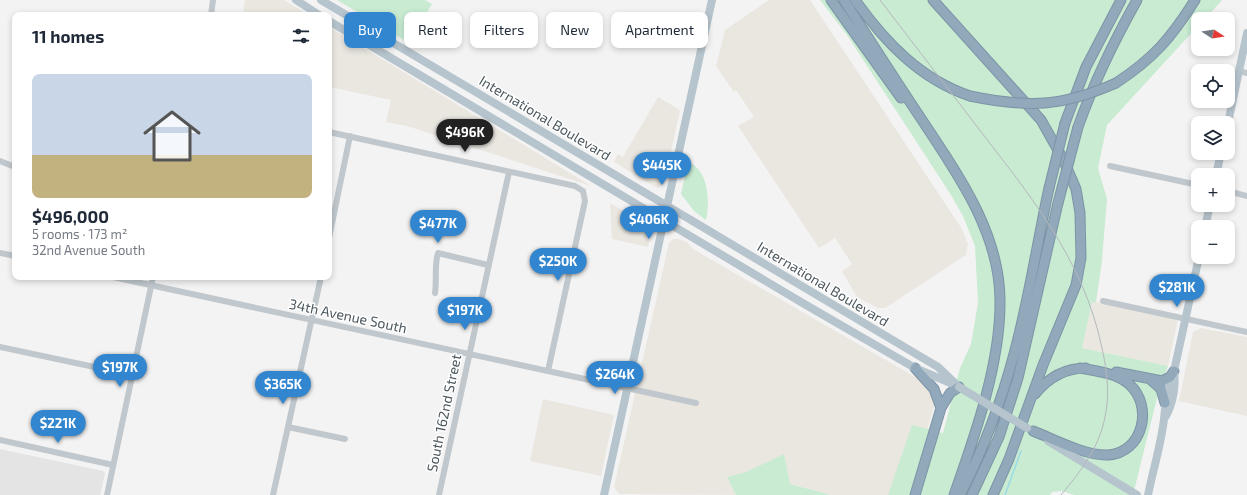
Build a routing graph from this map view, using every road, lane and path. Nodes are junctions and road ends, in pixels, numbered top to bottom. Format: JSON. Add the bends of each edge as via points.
{"nodes":[{"id":1,"x":213,"y":0,"type":"edge"},
{"id":2,"x":296,"y":0,"type":"edge"},
{"id":3,"x":320,"y":0,"type":"edge"},
{"id":4,"x":712,"y":0,"type":"edge"},
{"id":5,"x":831,"y":0,"type":"edge"},
{"id":6,"x":844,"y":0,"type":"edge"},
{"id":7,"x":856,"y":0,"type":"edge"},
{"id":8,"x":933,"y":0,"type":"edge"},
{"id":9,"x":1121,"y":0,"type":"edge"},
{"id":10,"x":1137,"y":0,"type":"edge"},
{"id":11,"x":1196,"y":0,"type":"edge"},
{"id":12,"x":211,"y":12,"type":"edge"},
{"id":13,"x":314,"y":12,"type":"edge"},
{"id":14,"x":332,"y":23,"type":"edge"},
{"id":15,"x":1247,"y":33,"type":"edge"},
{"id":16,"x":1243,"y":72,"type":"edge"},
{"id":17,"x":1230,"y":116,"type":"edge"},
{"id":18,"x":332,"y":133,"type":"edge"},
{"id":19,"x":350,"y":136,"type":"junction"},
{"id":20,"x":0,"y":161,"type":"edge"},
{"id":21,"x":950,"y":164,"type":"junction"},
{"id":22,"x":12,"y":166,"type":"edge"},
{"id":23,"x":1110,"y":166,"type":"dead end"},
{"id":24,"x":508,"y":172,"type":"junction"},
{"id":25,"x":1191,"y":183,"type":"edge"},
{"id":26,"x":1235,"y":193,"type":"edge"},
{"id":27,"x":1247,"y":196,"type":"edge"},
{"id":28,"x":668,"y":207,"type":"junction"},
{"id":29,"x":332,"y":211,"type":"edge"},
{"id":30,"x":664,"y":220,"type":"junction"},
{"id":31,"x":0,"y":253,"type":"edge"},
{"id":32,"x":12,"y":255,"type":"edge"},
{"id":33,"x":1198,"y":264,"type":"edge"},
{"id":34,"x":488,"y":265,"type":"junction"},
{"id":35,"x":127,"y":280,"type":"edge"},
{"id":36,"x":152,"y":280,"type":"edge"},
{"id":37,"x":320,"y":280,"type":"edge"},
{"id":38,"x":151,"y":285,"type":"junction"},
{"id":39,"x":435,"y":293,"type":"dead end"},
{"id":40,"x":1103,"y":301,"type":"dead end"},
{"id":41,"x":1186,"y":319,"type":"junction"},
{"id":42,"x":312,"y":320,"type":"junction"},
{"id":43,"x":1247,"y":332,"type":"edge"},
{"id":44,"x":0,"y":347,"type":"edge"},
{"id":45,"x":469,"y":354,"type":"junction"},
{"id":46,"x":915,"y":368,"type":"junction"},
{"id":47,"x":1080,"y":368,"type":"junction"},
{"id":48,"x":548,"y":371,"type":"junction"},
{"id":49,"x":1174,"y":371,"type":"junction"},
{"id":50,"x":132,"y":375,"type":"junction"},
{"id":51,"x":1151,"y":380,"type":"junction"},
{"id":52,"x":959,"y":386,"type":"junction"},
{"id":53,"x":627,"y":387,"type":"junction"},
{"id":54,"x":1030,"y":400,"type":"junction"},
{"id":55,"x":696,"y":403,"type":"dead end"},
{"id":56,"x":1165,"y":403,"type":"junction"},
{"id":57,"x":941,"y":408,"type":"junction"},
{"id":58,"x":1164,"y":418,"type":"junction"},
{"id":59,"x":288,"y":427,"type":"junction"},
{"id":60,"x":1032,"y":431,"type":"junction"},
{"id":61,"x":345,"y":439,"type":"dead end"},
{"id":62,"x":0,"y":440,"type":"edge"},
{"id":63,"x":113,"y":465,"type":"junction"},
{"id":64,"x":107,"y":495,"type":"edge"},
{"id":65,"x":273,"y":495,"type":"edge"},
{"id":66,"x":439,"y":495,"type":"edge"},
{"id":67,"x":604,"y":495,"type":"edge"},
{"id":68,"x":915,"y":495,"type":"edge"},
{"id":69,"x":954,"y":495,"type":"edge"},
{"id":70,"x":960,"y":495,"type":"edge"},
{"id":71,"x":972,"y":495,"type":"edge"},
{"id":72,"x":993,"y":495,"type":"edge"},
{"id":73,"x":1137,"y":495,"type":"edge"},
{"id":74,"x":1148,"y":495,"type":"edge"}],
"edges":[{"from":1,"to":12,"type":"street"},
{"from":2,"to":13,"type":"main road"},
{"from":3,"to":28,"type":"main road","name":"International Boulevard","via":[[462,82]]},
{"from":4,"to":28,"type":"main road"},
{"from":5,"to":21,"type":"highway","via":[[929,140]]},
{"from":6,"to":21,"type":"highway"},
{"from":7,"to":11,"type":"highway","bridge":true,"via":[[881,34],[911,64],[956,91],[1004,103],[1046,104],[1092,93],[1116,82],[1148,60],[1177,29]]},
{"from":8,"to":54,"type":"highway","via":[[1041,120],[1076,189],[1082,234],[1076,284]]},
{"from":9,"to":70,"type":"highway","bridge":true,"via":[[1086,67],[1065,123],[1014,353],[996,413]]},
{"from":10,"to":71,"type":"highway","bridge":true,"via":[[1113,42],[1092,87],[1078,127],[1012,398],[999,437]]},
{"from":14,"to":30,"type":"main road","name":"International Boulevard"},
{"from":15,"to":16,"type":"main road"},
{"from":16,"to":17,"type":"main road"},
{"from":18,"to":19,"type":"street"},
{"from":19,"to":24,"type":"street"},
{"from":19,"to":29,"type":"street"},
{"from":20,"to":22,"type":"street"},
{"from":21,"to":69,"type":"highway","via":[[965,187],[982,222],[992,252],[1000,297],[991,376]]},
{"from":23,"to":25,"type":"street"},
{"from":24,"to":34,"type":"street","name":"South 162nd Street"},
{"from":24,"to":48,"type":"street","via":[[575,186],[583,191],[585,196]]},
{"from":26,"to":27,"type":"street"},
{"from":28,"to":30,"type":"main road"},
{"from":28,"to":52,"type":"main road","name":"International Boulevard","via":[[938,367]]},
{"from":30,"to":46,"type":"main road","name":"International Boulevard"},
{"from":30,"to":53,"type":"main road"},
{"from":31,"to":32,"type":"street"},
{"from":33,"to":41,"type":"main road"},
{"from":34,"to":39,"type":"street","via":[[438,253],[435,265]]},
{"from":34,"to":45,"type":"street","name":"South 162nd Street"},
{"from":35,"to":38,"type":"street","name":"34th Avenue South"},
{"from":36,"to":38,"type":"street"},
{"from":37,"to":42,"type":"street"},
{"from":38,"to":42,"type":"street","name":"34th Avenue South"},
{"from":38,"to":50,"type":"street"},
{"from":40,"to":41,"type":"street"},
{"from":41,"to":43,"type":"street"},
{"from":41,"to":49,"type":"main road"},
{"from":42,"to":45,"type":"street","name":"34th Avenue South"},
{"from":42,"to":59,"type":"street"},
{"from":44,"to":50,"type":"street"},
{"from":45,"to":48,"type":"street","name":"34th Avenue South"},
{"from":45,"to":66,"type":"street","name":"South 162nd Street"},
{"from":46,"to":52,"type":"main road","name":"International Boulevard"},
{"from":46,"to":57,"type":"highway","via":[[934,389]]},
{"from":47,"to":51,"type":"highway","via":[[1102,369]]},
{"from":47,"to":54,"type":"highway","via":[[1056,376],[1039,388]]},
{"from":47,"to":60,"type":"highway","via":[[1119,378],[1136,391],[1141,400],[1143,420],[1135,440],[1117,453],[1098,454]]},
{"from":48,"to":53,"type":"street","name":"34th Avenue South"},
{"from":49,"to":51,"type":"highway","via":[[1166,380]]},
{"from":49,"to":56,"type":"main road"},
{"from":49,"to":58,"type":"main road","via":[[1175,381],[1170,408]]},
{"from":50,"to":63,"type":"street"},
{"from":51,"to":56,"type":"highway","via":[[1161,389]]},
{"from":52,"to":57,"type":"highway","via":[[950,393]]},
{"from":52,"to":60,"type":"main road","name":"International Boulevard","bridge":true},
{"from":53,"to":55,"type":"street","name":"34th Avenue South"},
{"from":53,"to":67,"type":"main road"},
{"from":54,"to":72,"type":"highway"},
{"from":56,"to":58,"type":"main road"},
{"from":57,"to":68,"type":"highway"},
{"from":58,"to":74,"type":"main road"},
{"from":59,"to":61,"type":"street"},
{"from":59,"to":65,"type":"street"},
{"from":60,"to":73,"type":"main road","name":"International Boulevard"},
{"from":62,"to":63,"type":"street"},
{"from":63,"to":64,"type":"street"}]}
